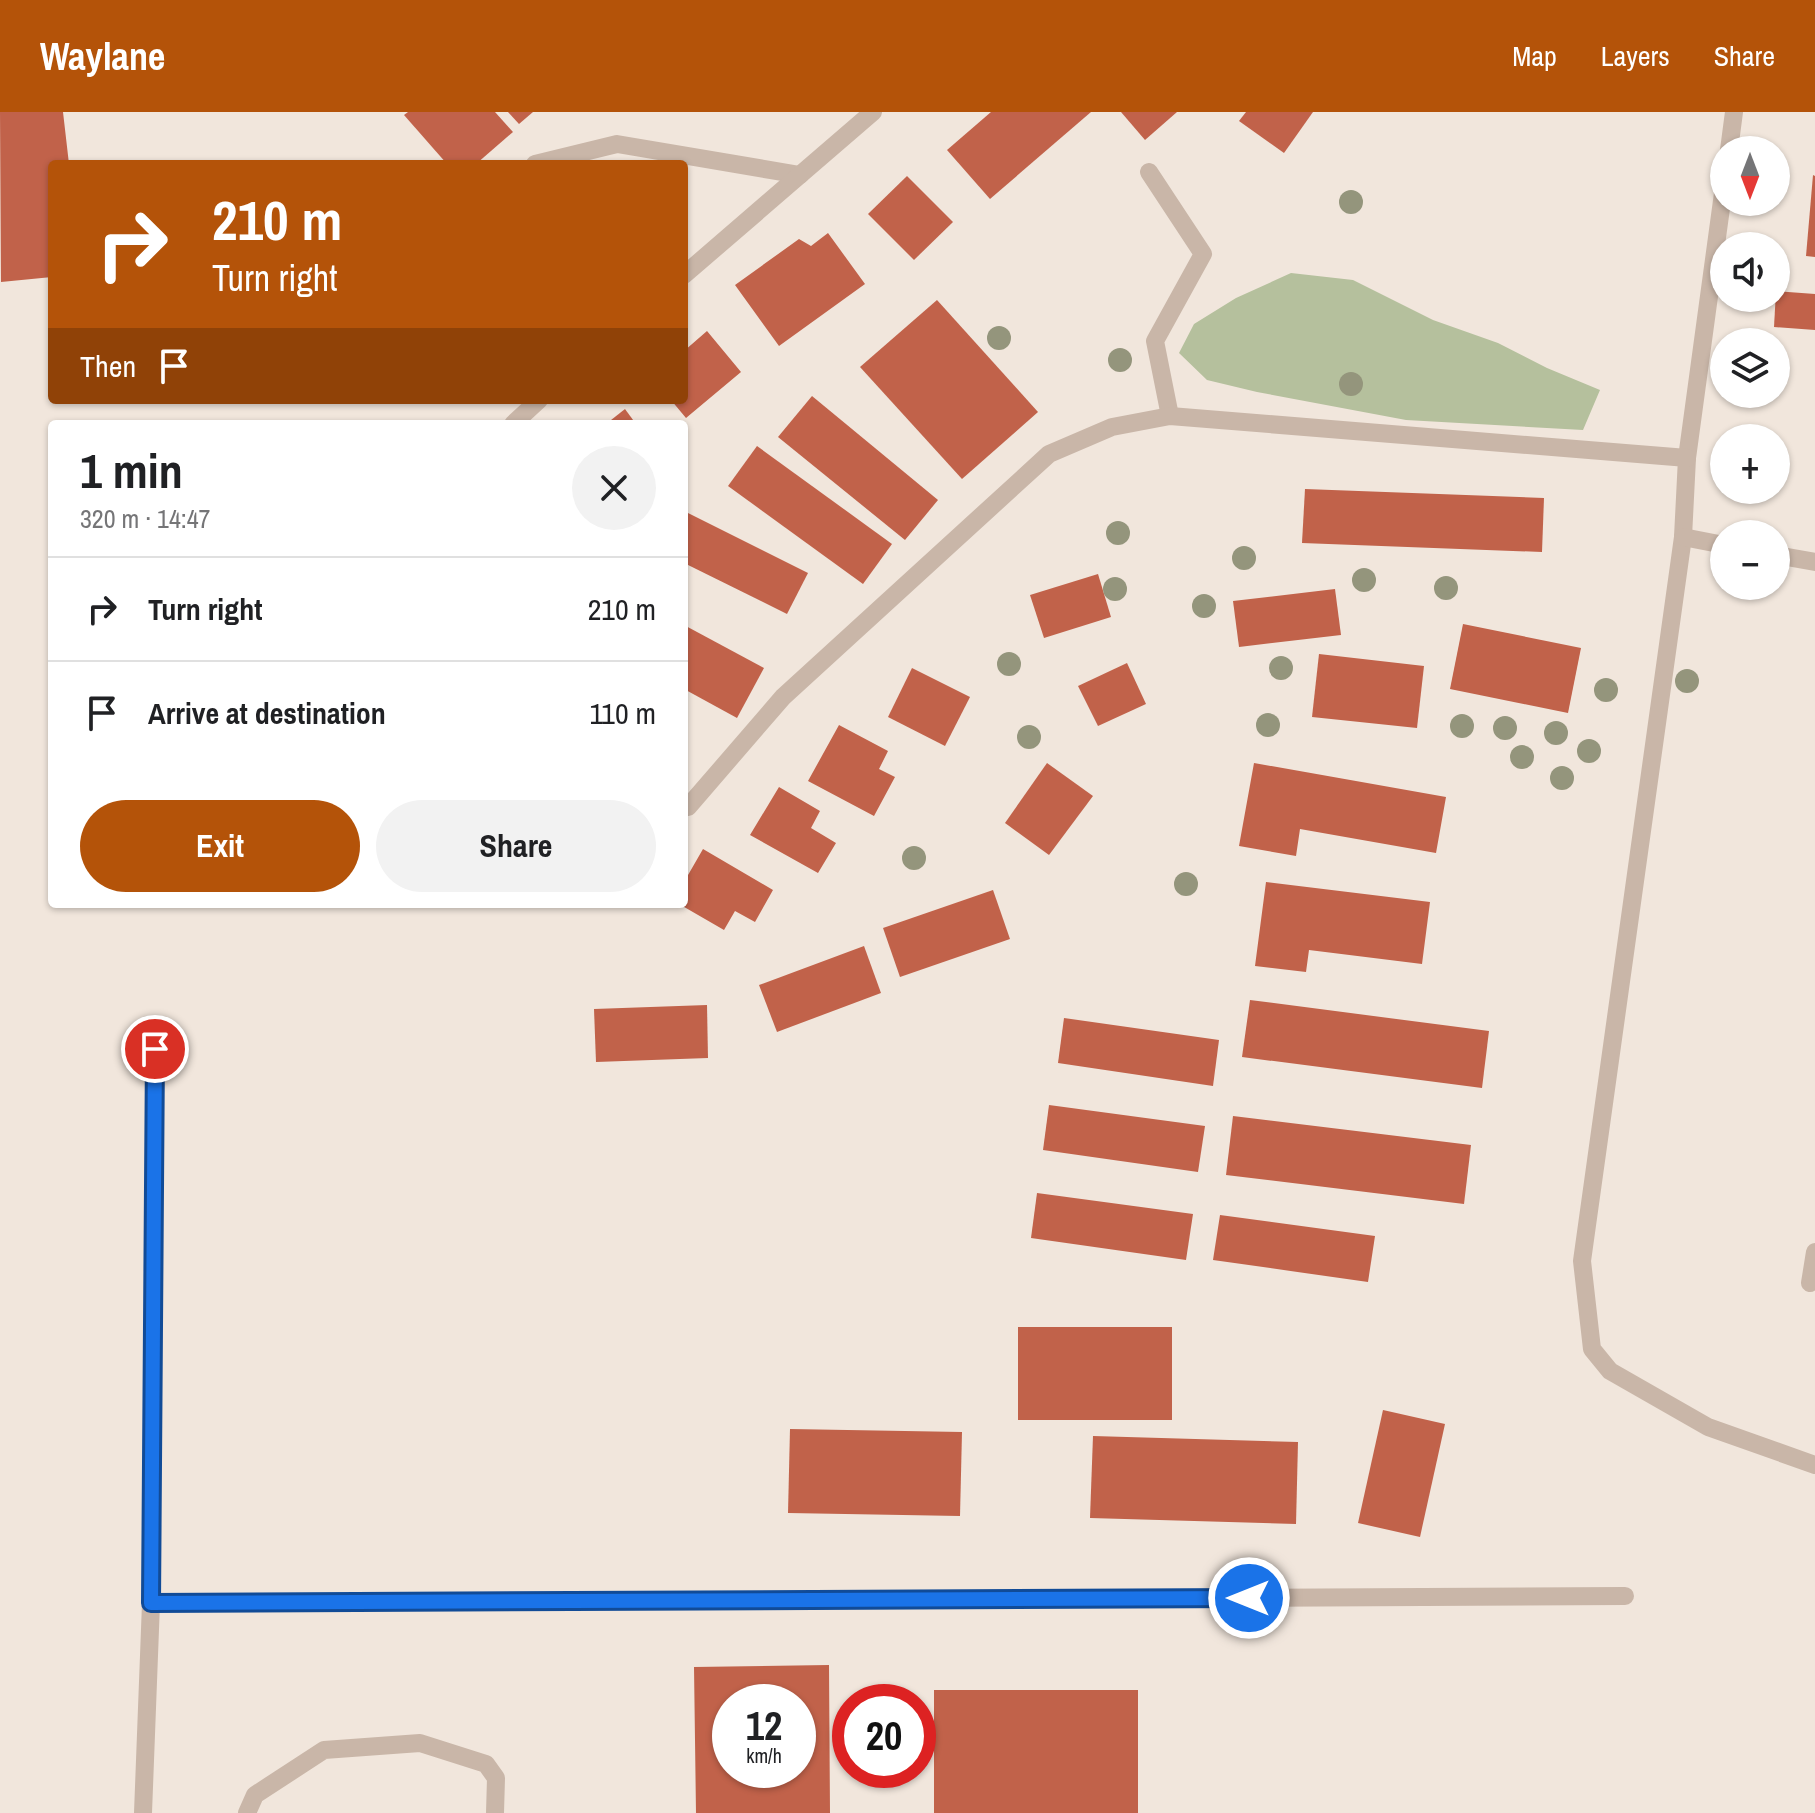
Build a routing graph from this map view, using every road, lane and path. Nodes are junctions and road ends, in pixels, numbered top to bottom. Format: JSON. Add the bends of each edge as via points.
{"nodes":[{"id":1,"x":873,"y":112,"type":"edge"},
{"id":2,"x":1734,"y":112,"type":"edge"},
{"id":3,"x":1731,"y":136,"type":"edge"},
{"id":4,"x":551,"y":160,"type":"edge"},
{"id":5,"x":1149,"y":172,"type":"dead end"},
{"id":6,"x":800,"y":175,"type":"junction"},
{"id":7,"x":1720,"y":216,"type":"edge"},
{"id":8,"x":688,"y":272,"type":"edge"},
{"id":9,"x":535,"y":404,"type":"edge"},
{"id":10,"x":1170,"y":416,"type":"junction"},
{"id":11,"x":517,"y":420,"type":"edge"},
{"id":12,"x":1687,"y":458,"type":"junction"},
{"id":13,"x":1683,"y":537,"type":"junction"},
{"id":14,"x":1710,"y":542,"type":"edge"},
{"id":15,"x":1790,"y":558,"type":"edge"},
{"id":16,"x":1815,"y":562,"type":"edge"},
{"id":17,"x":688,"y":807,"type":"dead end"},
{"id":18,"x":155,"y":1049,"type":"dead end"},
{"id":19,"x":1815,"y":1252,"type":"edge"},
{"id":20,"x":1810,"y":1283,"type":"dead end"},
{"id":21,"x":1815,"y":1465,"type":"edge"},
{"id":22,"x":1625,"y":1596,"type":"dead end"},
{"id":23,"x":151,"y":1603,"type":"junction"},
{"id":24,"x":143,"y":1813,"type":"edge"},
{"id":25,"x":247,"y":1813,"type":"edge"},
{"id":26,"x":495,"y":1813,"type":"edge"}],
"edges":[{"from":1,"to":6,"type":"lane"},
{"from":2,"to":3,"type":"lane"},
{"from":4,"to":6,"type":"lane","via":[[617,144]]},
{"from":5,"to":10,"type":"lane","via":[[1203,254],[1155,341]]},
{"from":6,"to":8,"type":"lane"},
{"from":7,"to":12,"type":"lane"},
{"from":9,"to":11,"type":"lane"},
{"from":10,"to":12,"type":"lane"},
{"from":10,"to":17,"type":"lane","via":[[1112,427],[1049,454],[783,697]]},
{"from":12,"to":13,"type":"lane"},
{"from":13,"to":14,"type":"lane"},
{"from":13,"to":21,"type":"lane","via":[[1582,1261],[1584,1306],[1592,1349],[1610,1371],[1708,1427]]},
{"from":15,"to":16,"type":"lane"},
{"from":18,"to":23,"type":"lane"},
{"from":19,"to":20,"type":"lane"},
{"from":22,"to":23,"type":"lane"},
{"from":23,"to":24,"type":"lane"},
{"from":25,"to":26,"type":"lane","via":[[255,1795],[324,1750],[420,1743],[486,1764],[496,1778]]}]}
